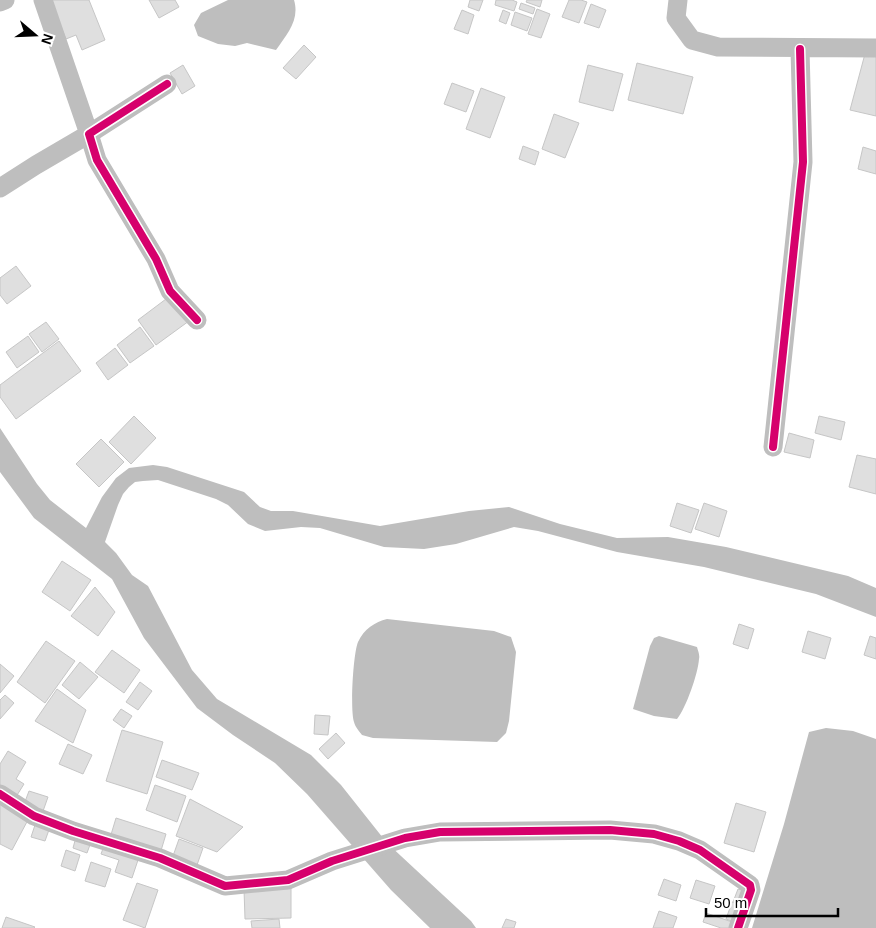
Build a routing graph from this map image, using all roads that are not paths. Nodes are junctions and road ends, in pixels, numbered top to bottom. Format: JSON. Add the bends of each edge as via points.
{"nodes":[{"id":1,"x":5,"y":0,"type":"edge"},
{"id":2,"x":43,"y":0,"type":"edge"},
{"id":3,"x":678,"y":0,"type":"edge"},
{"id":4,"x":0,"y":2,"type":"edge"},
{"id":5,"x":876,"y":48,"type":"edge"},
{"id":6,"x":800,"y":49,"type":"junction"},
{"id":7,"x":167,"y":84,"type":"dead end"},
{"id":8,"x":89,"y":134,"type":"junction"},
{"id":9,"x":0,"y":188,"type":"edge"},
{"id":10,"x":197,"y":320,"type":"dead end"},
{"id":11,"x":773,"y":447,"type":"dead end"},
{"id":12,"x":0,"y":794,"type":"edge"},
{"id":13,"x":738,"y":928,"type":"edge"}],
"edges":[{"from":1,"to":4,"type":"street"},
{"from":2,"to":8,"type":"street"},
{"from":3,"to":6,"type":"street","via":[[676,18],[692,40],[718,47]]},
{"from":5,"to":6,"type":"street"},
{"from":6,"to":11,"type":"street","via":[[803,162]]},
{"from":7,"to":8,"type":"street"},
{"from":8,"to":9,"type":"street"},
{"from":8,"to":10,"type":"street","via":[[98,160],[156,259],[170,291]]},
{"from":12,"to":13,"type":"street","via":[[34,816],[160,858],[225,886],[288,880],[332,861],[405,838],[440,832],[610,830],[654,834],[700,850],[750,885]]}]}
